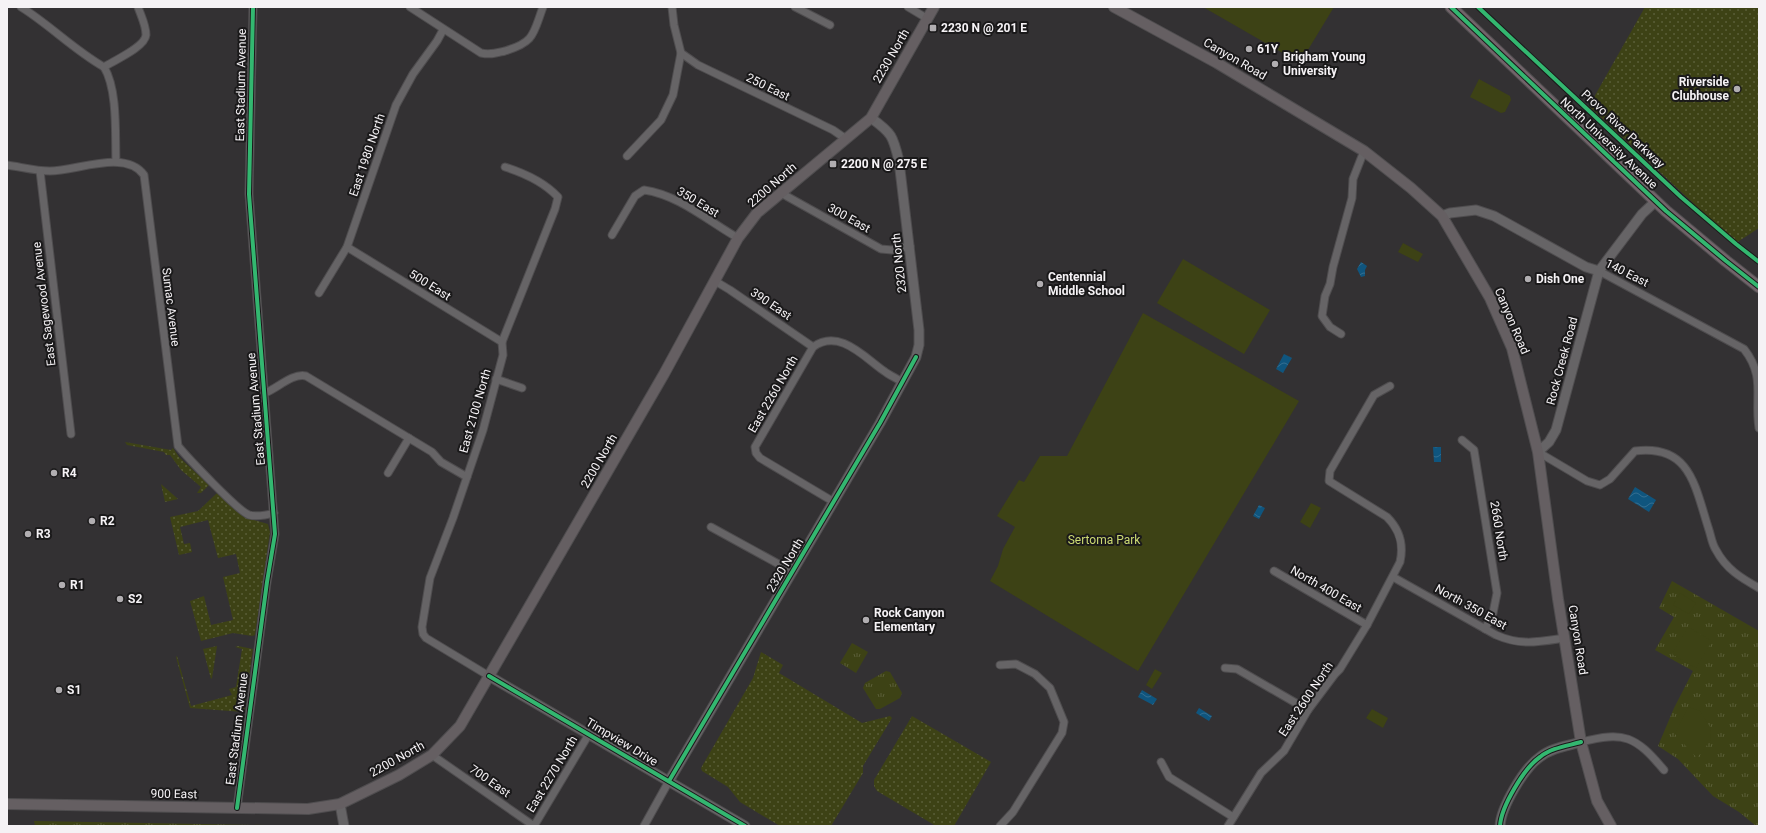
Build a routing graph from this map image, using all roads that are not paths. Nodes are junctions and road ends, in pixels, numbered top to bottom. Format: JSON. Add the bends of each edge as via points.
{"nodes":[{"id":1,"x":21,"y":7,"type":"edge"},
{"id":2,"x":138,"y":7,"type":"edge"},
{"id":3,"x":253,"y":7,"type":"edge"},
{"id":4,"x":410,"y":7,"type":"edge"},
{"id":5,"x":543,"y":7,"type":"edge"},
{"id":6,"x":672,"y":7,"type":"edge"},
{"id":7,"x":795,"y":7,"type":"edge"},
{"id":8,"x":908,"y":7,"type":"edge"},
{"id":9,"x":934,"y":7,"type":"edge"},
{"id":10,"x":1114,"y":7,"type":"edge"},
{"id":11,"x":1451,"y":7,"type":"edge"},
{"id":12,"x":804,"y":9,"type":"edge"},
{"id":13,"x":928,"y":19,"type":"junction"},
{"id":14,"x":830,"y":25,"type":"dead end"},
{"id":15,"x":443,"y":30,"type":"junction"},
{"id":16,"x":682,"y":53,"type":"junction"},
{"id":17,"x":104,"y":67,"type":"junction"},
{"id":18,"x":871,"y":118,"type":"junction"},
{"id":19,"x":846,"y":139,"type":"junction"},
{"id":20,"x":1364,"y":151,"type":"junction"},
{"id":21,"x":627,"y":156,"type":"dead end"},
{"id":22,"x":116,"y":162,"type":"junction"},
{"id":23,"x":7,"y":165,"type":"edge"},
{"id":24,"x":505,"y":167,"type":"dead end"},
{"id":25,"x":40,"y":171,"type":"junction"},
{"id":26,"x":781,"y":193,"type":"junction"},
{"id":27,"x":1656,"y":201,"type":"junction"},
{"id":28,"x":1442,"y":216,"type":"junction"},
{"id":29,"x":612,"y":235,"type":"dead end"},
{"id":30,"x":738,"y":238,"type":"junction"},
{"id":31,"x":910,"y":246,"type":"junction"},
{"id":32,"x":347,"y":247,"type":"junction"},
{"id":33,"x":1599,"y":271,"type":"junction"},
{"id":34,"x":715,"y":281,"type":"junction"},
{"id":35,"x":1759,"y":286,"type":"edge"},
{"id":36,"x":319,"y":293,"type":"dead end"},
{"id":37,"x":1341,"y":334,"type":"dead end"},
{"id":38,"x":502,"y":342,"type":"junction"},
{"id":39,"x":813,"y":347,"type":"junction"},
{"id":40,"x":496,"y":379,"type":"junction"},
{"id":41,"x":902,"y":382,"type":"junction"},
{"id":42,"x":1390,"y":386,"type":"dead end"},
{"id":43,"x":522,"y":388,"type":"dead end"},
{"id":44,"x":265,"y":393,"type":"junction"},
{"id":45,"x":1758,"y":405,"type":"edge"},
{"id":46,"x":1759,"y":428,"type":"edge"},
{"id":47,"x":71,"y":434,"type":"dead end"},
{"id":48,"x":409,"y":438,"type":"junction"},
{"id":49,"x":1462,"y":440,"type":"dead end"},
{"id":50,"x":1538,"y":452,"type":"junction"},
{"id":51,"x":388,"y":473,"type":"dead end"},
{"id":52,"x":467,"y":477,"type":"junction"},
{"id":53,"x":834,"y":502,"type":"junction"},
{"id":54,"x":274,"y":513,"type":"junction"},
{"id":55,"x":711,"y":527,"type":"dead end"},
{"id":56,"x":1274,"y":571,"type":"dead end"},
{"id":57,"x":793,"y":572,"type":"junction"},
{"id":58,"x":1394,"y":577,"type":"junction"},
{"id":59,"x":1759,"y":588,"type":"edge"},
{"id":60,"x":1367,"y":625,"type":"junction"},
{"id":61,"x":1485,"y":629,"type":"junction"},
{"id":62,"x":423,"y":634,"type":"joint"},
{"id":63,"x":1564,"y":638,"type":"junction"},
{"id":64,"x":1000,"y":665,"type":"dead end"},
{"id":65,"x":1225,"y":668,"type":"dead end"},
{"id":66,"x":489,"y":676,"type":"junction"},
{"id":67,"x":1308,"y":710,"type":"junction"},
{"id":68,"x":589,"y":734,"type":"junction"},
{"id":69,"x":1581,"y":742,"type":"junction"},
{"id":70,"x":432,"y":755,"type":"junction"},
{"id":71,"x":1161,"y":762,"type":"dead end"},
{"id":72,"x":1664,"y":770,"type":"dead end"},
{"id":73,"x":669,"y":782,"type":"junction"},
{"id":74,"x":7,"y":804,"type":"edge"},
{"id":75,"x":340,"y":804,"type":"junction"},
{"id":76,"x":238,"y":808,"type":"junction"},
{"id":77,"x":1233,"y":817,"type":"junction"},
{"id":78,"x":344,"y":826,"type":"edge"},
{"id":79,"x":534,"y":826,"type":"edge"},
{"id":80,"x":645,"y":826,"type":"edge"},
{"id":81,"x":745,"y":826,"type":"edge"},
{"id":82,"x":1000,"y":826,"type":"edge"},
{"id":83,"x":1228,"y":826,"type":"edge"},
{"id":84,"x":1500,"y":826,"type":"edge"},
{"id":85,"x":1611,"y":826,"type":"edge"}],
"edges":[{"from":1,"to":17,"type":"street"},
{"from":2,"to":17,"type":"street","via":[[146,36],[141,45]]},
{"from":3,"to":44,"type":"street","name":"East Stadium Avenue","via":[[249,194]]},
{"from":4,"to":15,"type":"street"},
{"from":5,"to":15,"type":"street","via":[[533,33],[522,46],[491,55],[481,53]]},
{"from":6,"to":16,"type":"street"},
{"from":7,"to":12,"type":"street"},
{"from":8,"to":13,"type":"street"},
{"from":9,"to":13,"type":"main road","name":"2230 North"},
{"from":10,"to":20,"type":"main road","name":"Canyon Road","via":[[1217,63]]},
{"from":11,"to":27,"type":"highway","name":"North University Avenue"},
{"from":12,"to":14,"type":"street"},
{"from":13,"to":18,"type":"main road","name":"2230 North"},
{"from":15,"to":32,"type":"street","name":"East 1980 North","via":[[396,104]]},
{"from":16,"to":19,"type":"street","name":"250 East","via":[[698,65],[833,130]]},
{"from":16,"to":21,"type":"street","via":[[668,109]]},
{"from":17,"to":22,"type":"street","via":[[110,76],[112,89]]},
{"from":18,"to":19,"type":"main road","name":"2200 North"},
{"from":18,"to":31,"type":"street","name":"2320 North","via":[[888,131],[894,140],[900,161]]},
{"from":19,"to":26,"type":"main road","name":"2200 North"},
{"from":20,"to":28,"type":"main road","name":"Canyon Road"},
{"from":20,"to":37,"type":"street","via":[[1355,169],[1352,198],[1325,296],[1322,316],[1330,327]]},
{"from":22,"to":25,"type":"street"},
{"from":22,"to":54,"type":"street","name":"Sumac Avenue","via":[[139,168],[144,175],[178,446],[238,507],[250,515]]},
{"from":23,"to":25,"type":"street"},
{"from":24,"to":38,"type":"street","name":"East 2100 North","via":[[521,172],[550,188],[558,197]]},
{"from":25,"to":47,"type":"street","name":"East Sagewood Avenue"},
{"from":26,"to":30,"type":"main road","name":"2200 North","via":[[757,213]]},
{"from":26,"to":31,"type":"street","name":"300 East","via":[[881,249],[892,250]]},
{"from":27,"to":33,"type":"street","via":[[1642,214]]},
{"from":27,"to":35,"type":"highway","name":"North University Avenue"},
{"from":28,"to":33,"type":"street","name":"140 East","via":[[1476,210],[1494,216],[1586,267]]},
{"from":28,"to":50,"type":"main road","name":"Canyon Road","via":[[1490,298],[1512,348]]},
{"from":29,"to":30,"type":"street","name":"350 East","via":[[635,196],[644,190],[676,200]]},
{"from":30,"to":34,"type":"main road","name":"2200 North"},
{"from":31,"to":41,"type":"street","name":"2320 North","via":[[919,345],[913,363]]},
{"from":32,"to":36,"type":"street","name":"East 1980 North"},
{"from":32,"to":38,"type":"street","name":"500 East"},
{"from":33,"to":45,"type":"street","name":"140 East","via":[[1744,349],[1753,360],[1758,377]]},
{"from":33,"to":50,"type":"street","name":"Rock Creek Road","via":[[1556,430],[1549,442]]},
{"from":34,"to":39,"type":"street","name":"390 East"},
{"from":34,"to":66,"type":"main road","name":"2200 North"},
{"from":38,"to":40,"type":"street","name":"East 2100 North","via":[[503,355]]},
{"from":39,"to":41,"type":"street","via":[[826,341],[847,344]]},
{"from":39,"to":53,"type":"street","name":"East 2260 North","via":[[755,447],[760,458]]},
{"from":40,"to":43,"type":"street"},
{"from":40,"to":52,"type":"street","name":"East 2100 North","via":[[483,430]]},
{"from":41,"to":53,"type":"street","name":"2320 North"},
{"from":42,"to":58,"type":"street","name":"East 2600 North","via":[[1374,395],[1330,471],[1329,481],[1393,523],[1402,542],[1403,552]]},
{"from":44,"to":48,"type":"street","via":[[295,376],[306,376]]},
{"from":44,"to":54,"type":"street","name":"East Stadium Avenue"},
{"from":45,"to":46,"type":"street","name":"140 East"},
{"from":48,"to":51,"type":"street"},
{"from":48,"to":52,"type":"street","via":[[432,452],[441,462]]},
{"from":49,"to":61,"type":"street","name":"2660 North","via":[[1474,450],[1498,593],[1493,613]]},
{"from":50,"to":59,"type":"street","via":[[1587,481],[1600,485],[1610,479],[1635,451],[1662,451],[1674,458],[1688,470],[1715,549],[1728,568]]},
{"from":50,"to":63,"type":"main road","name":"Canyon Road"},
{"from":52,"to":62,"type":"street","name":"East 2100 North","via":[[430,578]]},
{"from":53,"to":57,"type":"street","name":"2320 North"},
{"from":54,"to":76,"type":"street","name":"East Stadium Avenue","via":[[275,534]]},
{"from":55,"to":57,"type":"street"},
{"from":56,"to":60,"type":"street","name":"North 400 East"},
{"from":57,"to":73,"type":"street","name":"2320 North"},
{"from":58,"to":60,"type":"street","name":"East 2600 North"},
{"from":58,"to":61,"type":"street","name":"North 350 East"},
{"from":60,"to":67,"type":"street","name":"East 2600 North","via":[[1340,669]]},
{"from":61,"to":63,"type":"street","name":"North 350 East","via":[[1509,641],[1520,643]]},
{"from":62,"to":66,"type":"street","name":"Timpview Drive"},
{"from":63,"to":69,"type":"main road","name":"Canyon Road"},
{"from":64,"to":82,"type":"street","via":[[1016,664],[1035,674],[1050,688],[1064,722],[1062,733],[1013,812]]},
{"from":65,"to":67,"type":"street","via":[[1237,669]]},
{"from":66,"to":68,"type":"street","name":"Timpview Drive"},
{"from":66,"to":70,"type":"main road","name":"2200 North","via":[[460,726]]},
{"from":67,"to":77,"type":"street","name":"East 2600 North","via":[[1284,751],[1261,773]]},
{"from":68,"to":73,"type":"street","name":"Timpview Drive"},
{"from":68,"to":79,"type":"street","name":"East 2270 North"},
{"from":69,"to":72,"type":"street","via":[[1611,736],[1624,737],[1638,744]]},
{"from":69,"to":84,"type":"street","via":[[1550,751],[1531,764],[1504,808]]},
{"from":69,"to":85,"type":"main road","name":"Canyon Road","via":[[1597,802]]},
{"from":70,"to":75,"type":"main road","name":"2200 North","via":[[399,775]]},
{"from":70,"to":79,"type":"street","name":"700 East"},
{"from":71,"to":77,"type":"street","via":[[1169,777]]},
{"from":73,"to":80,"type":"street"},
{"from":73,"to":81,"type":"street","name":"Timpview Drive"},
{"from":74,"to":76,"type":"main road","name":"900 East"},
{"from":75,"to":76,"type":"main road","name":"900 East","via":[[308,809]]},
{"from":75,"to":78,"type":"street"},
{"from":77,"to":83,"type":"street","name":"East 2600 North"}]}
